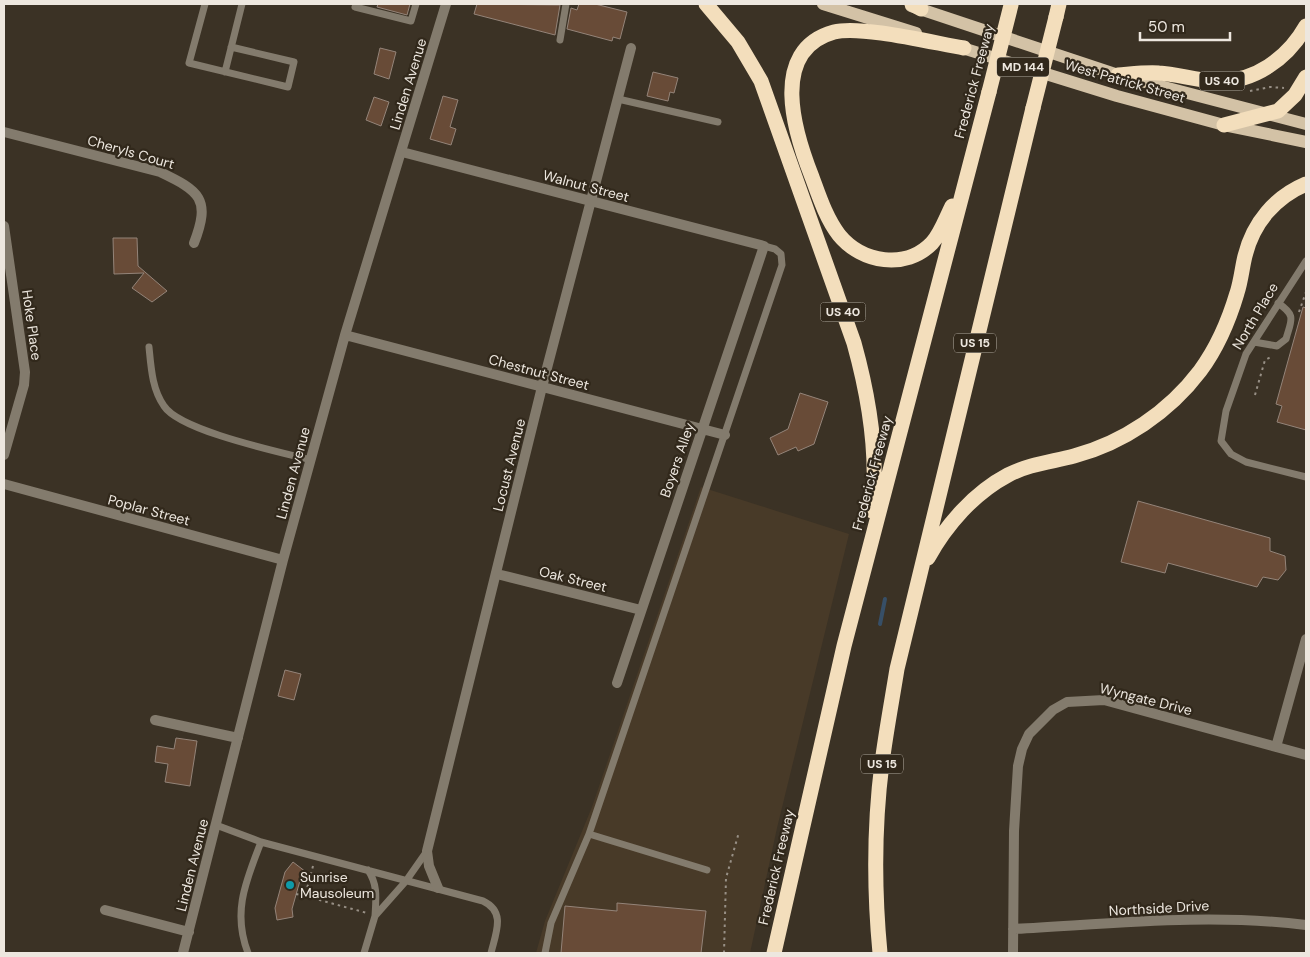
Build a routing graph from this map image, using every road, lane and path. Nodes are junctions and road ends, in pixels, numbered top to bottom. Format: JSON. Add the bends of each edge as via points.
{"nodes":[{"id":1,"x":205,"y":4,"type":"edge"},
{"id":2,"x":242,"y":4,"type":"edge"},
{"id":3,"x":356,"y":4,"type":"edge"},
{"id":4,"x":416,"y":4,"type":"edge"},
{"id":5,"x":446,"y":4,"type":"edge"},
{"id":6,"x":566,"y":4,"type":"edge"},
{"id":7,"x":706,"y":4,"type":"edge"},
{"id":8,"x":823,"y":4,"type":"edge"},
{"id":9,"x":905,"y":4,"type":"edge"},
{"id":10,"x":1011,"y":4,"type":"edge"},
{"id":11,"x":916,"y":6,"type":"edge"},
{"id":12,"x":1058,"y":11,"type":"edge"},
{"id":13,"x":1306,"y":26,"type":"edge"},
{"id":14,"x":560,"y":40,"type":"dead end"},
{"id":15,"x":231,"y":47,"type":"junction"},
{"id":16,"x":631,"y":48,"type":"dead end"},
{"id":17,"x":964,"y":48,"type":"junction"},
{"id":18,"x":225,"y":72,"type":"junction"},
{"id":19,"x":1118,"y":75,"type":"junction"},
{"id":20,"x":1306,"y":77,"type":"edge"},
{"id":21,"x":618,"y":98,"type":"junction"},
{"id":22,"x":1266,"y":114,"type":"junction"},
{"id":23,"x":718,"y":122,"type":"dead end"},
{"id":24,"x":1306,"y":124,"type":"edge"},
{"id":25,"x":1224,"y":125,"type":"junction"},
{"id":26,"x":4,"y":132,"type":"edge"},
{"id":27,"x":1306,"y":142,"type":"edge"},
{"id":28,"x":402,"y":152,"type":"junction"},
{"id":29,"x":1306,"y":184,"type":"edge"},
{"id":30,"x":964,"y":185,"type":"junction"},
{"id":31,"x":591,"y":202,"type":"junction"},
{"id":32,"x":4,"y":226,"type":"edge"},
{"id":33,"x":194,"y":243,"type":"dead end"},
{"id":34,"x":764,"y":246,"type":"junction"},
{"id":35,"x":1306,"y":261,"type":"edge"},
{"id":36,"x":1278,"y":303,"type":"junction"},
{"id":37,"x":346,"y":335,"type":"junction"},
{"id":38,"x":1254,"y":342,"type":"junction"},
{"id":39,"x":149,"y":347,"type":"dead end"},
{"id":40,"x":542,"y":387,"type":"junction"},
{"id":41,"x":703,"y":428,"type":"junction"},
{"id":42,"x":725,"y":435,"type":"junction"},
{"id":43,"x":4,"y":455,"type":"edge"},
{"id":44,"x":311,"y":460,"type":"junction"},
{"id":45,"x":1306,"y":477,"type":"edge"},
{"id":46,"x":6,"y":485,"type":"edge"},
{"id":47,"x":283,"y":560,"type":"junction"},
{"id":48,"x":497,"y":574,"type":"junction"},
{"id":49,"x":918,"y":577,"type":"junction"},
{"id":50,"x":642,"y":610,"type":"junction"},
{"id":51,"x":1306,"y":639,"type":"edge"},
{"id":52,"x":844,"y":646,"type":"junction"},
{"id":53,"x":617,"y":683,"type":"dead end"},
{"id":54,"x":155,"y":720,"type":"dead end"},
{"id":55,"x":238,"y":738,"type":"junction"},
{"id":56,"x":1276,"y":747,"type":"junction"},
{"id":57,"x":1306,"y":755,"type":"edge"},
{"id":58,"x":216,"y":825,"type":"junction"},
{"id":59,"x":739,"y":832,"type":"dead end"},
{"id":60,"x":589,"y":834,"type":"junction"},
{"id":61,"x":261,"y":842,"type":"junction"},
{"id":62,"x":428,"y":851,"type":"junction"},
{"id":63,"x":316,"y":856,"type":"junction"},
{"id":64,"x":368,"y":870,"type":"junction"},
{"id":65,"x":708,"y":870,"type":"dead end"},
{"id":66,"x":406,"y":881,"type":"junction"},
{"id":67,"x":438,"y":888,"type":"junction"},
{"id":68,"x":296,"y":894,"type":"dead end"},
{"id":69,"x":305,"y":896,"type":"junction"},
{"id":70,"x":105,"y":910,"type":"dead end"},
{"id":71,"x":375,"y":916,"type":"junction"},
{"id":72,"x":1306,"y":924,"type":"edge"},
{"id":73,"x":1013,"y":929,"type":"junction"},
{"id":74,"x":188,"y":932,"type":"junction"},
{"id":75,"x":183,"y":953,"type":"edge"},
{"id":76,"x":248,"y":953,"type":"edge"},
{"id":77,"x":364,"y":953,"type":"edge"},
{"id":78,"x":491,"y":953,"type":"edge"},
{"id":79,"x":545,"y":953,"type":"edge"},
{"id":80,"x":724,"y":953,"type":"edge"},
{"id":81,"x":774,"y":953,"type":"edge"},
{"id":82,"x":880,"y":953,"type":"edge"},
{"id":83,"x":1013,"y":953,"type":"edge"}],
"edges":[{"from":1,"to":18,"type":"lane","via":[[188,63]]},
{"from":2,"to":15,"type":"lane"},
{"from":3,"to":4,"type":"lane","via":[[355,7],[411,21]]},
{"from":5,"to":28,"type":"street","name":"Linden Avenue"},
{"from":6,"to":14,"type":"lane"},
{"from":7,"to":52,"type":"highway","number":"US 40","via":[[738,42],[761,81],[863,376],[872,433],[874,500]]},
{"from":8,"to":17,"type":"main road","name":"West Patrick Street","number":"MD 144"},
{"from":9,"to":11,"type":"main road","name":"West Patrick Street","number":"US 40"},
{"from":10,"to":30,"type":"highway","name":"Frederick Freeway","bridge":true},
{"from":11,"to":19,"type":"main road","name":"West Patrick Street","number":"US 40"},
{"from":12,"to":49,"type":"highway","number":"US 15","bridge":true},
{"from":13,"to":19,"type":"highway","number":"US 40","via":[[1275,62],[1245,77],[1218,82],[1160,73]]},
{"from":15,"to":18,"type":"lane"},
{"from":15,"to":18,"type":"lane","via":[[294,62],[288,87]]},
{"from":16,"to":21,"type":"street","name":"Locust Avenue"},
{"from":17,"to":25,"type":"main road","name":"West Patrick Street","number":"MD 144","via":[[1117,96]]},
{"from":17,"to":30,"type":"highway","via":[[902,37],[834,32],[806,50],[795,70],[791,88],[803,155],[821,202],[839,234],[853,248],[882,259],[911,257],[934,241]]},
{"from":19,"to":22,"type":"main road","name":"West Patrick Street"},
{"from":20,"to":22,"type":"highway","via":[[1278,111]]},
{"from":21,"to":23,"type":"lane"},
{"from":21,"to":31,"type":"street","name":"Locust Avenue"},
{"from":22,"to":24,"type":"main road","name":"West Patrick Street"},
{"from":22,"to":25,"type":"highway"},
{"from":25,"to":27,"type":"main road","name":"West Patrick Street","number":"MD 144"},
{"from":26,"to":33,"type":"street","name":"Cheryls Court","via":[[160,172],[181,182],[197,194],[202,206],[203,220]]},
{"from":28,"to":31,"type":"street","name":"Walnut Street"},
{"from":28,"to":37,"type":"street","name":"Linden Avenue"},
{"from":29,"to":49,"type":"highway","via":[[1279,200],[1256,227],[1249,241],[1238,291],[1222,332],[1200,371],[1184,389],[1152,417],[1117,440],[1075,456],[1036,464],[992,486],[940,536]]},
{"from":30,"to":52,"type":"highway","name":"Frederick Freeway"},
{"from":31,"to":34,"type":"street","name":"Walnut Street"},
{"from":31,"to":40,"type":"street","name":"Locust Avenue"},
{"from":32,"to":43,"type":"street","name":"Hoke Place","via":[[25,372]]},
{"from":34,"to":41,"type":"street","name":"Boyers Alley"},
{"from":34,"to":42,"type":"lane","via":[[775,249],[783,259]]},
{"from":35,"to":36,"type":"lane","name":"North Place"},
{"from":36,"to":38,"type":"lane","name":"North Place"},
{"from":36,"to":38,"type":"lane","via":[[1290,312],[1292,318],[1286,339],[1277,346]]},
{"from":37,"to":40,"type":"street","name":"Chestnut Street"},
{"from":37,"to":44,"type":"street","name":"Linden Avenue"},
{"from":38,"to":45,"type":"lane","name":"North Place","via":[[1246,354],[1226,411],[1221,441],[1231,454],[1246,462]]},
{"from":39,"to":44,"type":"lane","via":[[152,378],[164,408],[197,429]]},
{"from":40,"to":41,"type":"street","name":"Chestnut Street"},
{"from":40,"to":48,"type":"street","name":"Locust Avenue"},
{"from":41,"to":42,"type":"street","name":"Chestnut Street"},
{"from":41,"to":50,"type":"street","name":"Boyers Alley"},
{"from":42,"to":60,"type":"lane"},
{"from":44,"to":47,"type":"street","name":"Linden Avenue"},
{"from":46,"to":47,"type":"street","name":"Poplar Street"},
{"from":47,"to":55,"type":"street","name":"Linden Avenue"},
{"from":48,"to":50,"type":"street","name":"Oak Street"},
{"from":48,"to":62,"type":"street","name":"Locust Avenue"},
{"from":49,"to":82,"type":"highway","number":"US 15","via":[[897,669],[882,763],[876,916]]},
{"from":50,"to":53,"type":"street","name":"Boyers Alley"},
{"from":51,"to":56,"type":"street"},
{"from":52,"to":81,"type":"highway","name":"Frederick Freeway"},
{"from":54,"to":55,"type":"street"},
{"from":55,"to":58,"type":"street","name":"Linden Avenue"},
{"from":56,"to":57,"type":"street","name":"Wyngate Drive"},
{"from":56,"to":73,"type":"street","name":"Wyngate Drive","via":[[1104,700],[1067,702],[1053,710],[1029,734],[1018,766]]},
{"from":58,"to":61,"type":"lane"},
{"from":58,"to":74,"type":"street","name":"Linden Avenue"},
{"from":59,"to":80,"type":"path","via":[[726,878]]},
{"from":60,"to":65,"type":"lane"},
{"from":60,"to":79,"type":"lane","via":[[551,923]]},
{"from":61,"to":63,"type":"lane"},
{"from":61,"to":76,"type":"lane","via":[[248,877],[240,914],[240,927]]},
{"from":62,"to":66,"type":"lane"},
{"from":62,"to":67,"type":"street","name":"Locust Avenue","via":[[429,866]]},
{"from":63,"to":64,"type":"lane"},
{"from":63,"to":69,"type":"path"},
{"from":64,"to":66,"type":"lane"},
{"from":64,"to":71,"type":"lane","via":[[375,881]]},
{"from":66,"to":67,"type":"lane"},
{"from":66,"to":71,"type":"lane"},
{"from":67,"to":78,"type":"lane","via":[[483,900],[495,908],[498,923]]},
{"from":68,"to":69,"type":"path"},
{"from":69,"to":71,"type":"path"},
{"from":70,"to":74,"type":"street"},
{"from":71,"to":77,"type":"lane"},
{"from":72,"to":73,"type":"street","name":"Northside Drive","via":[[1212,919]]},
{"from":73,"to":83,"type":"street","name":"Wyngate Drive"},
{"from":74,"to":75,"type":"street","name":"Linden Avenue"}]}
